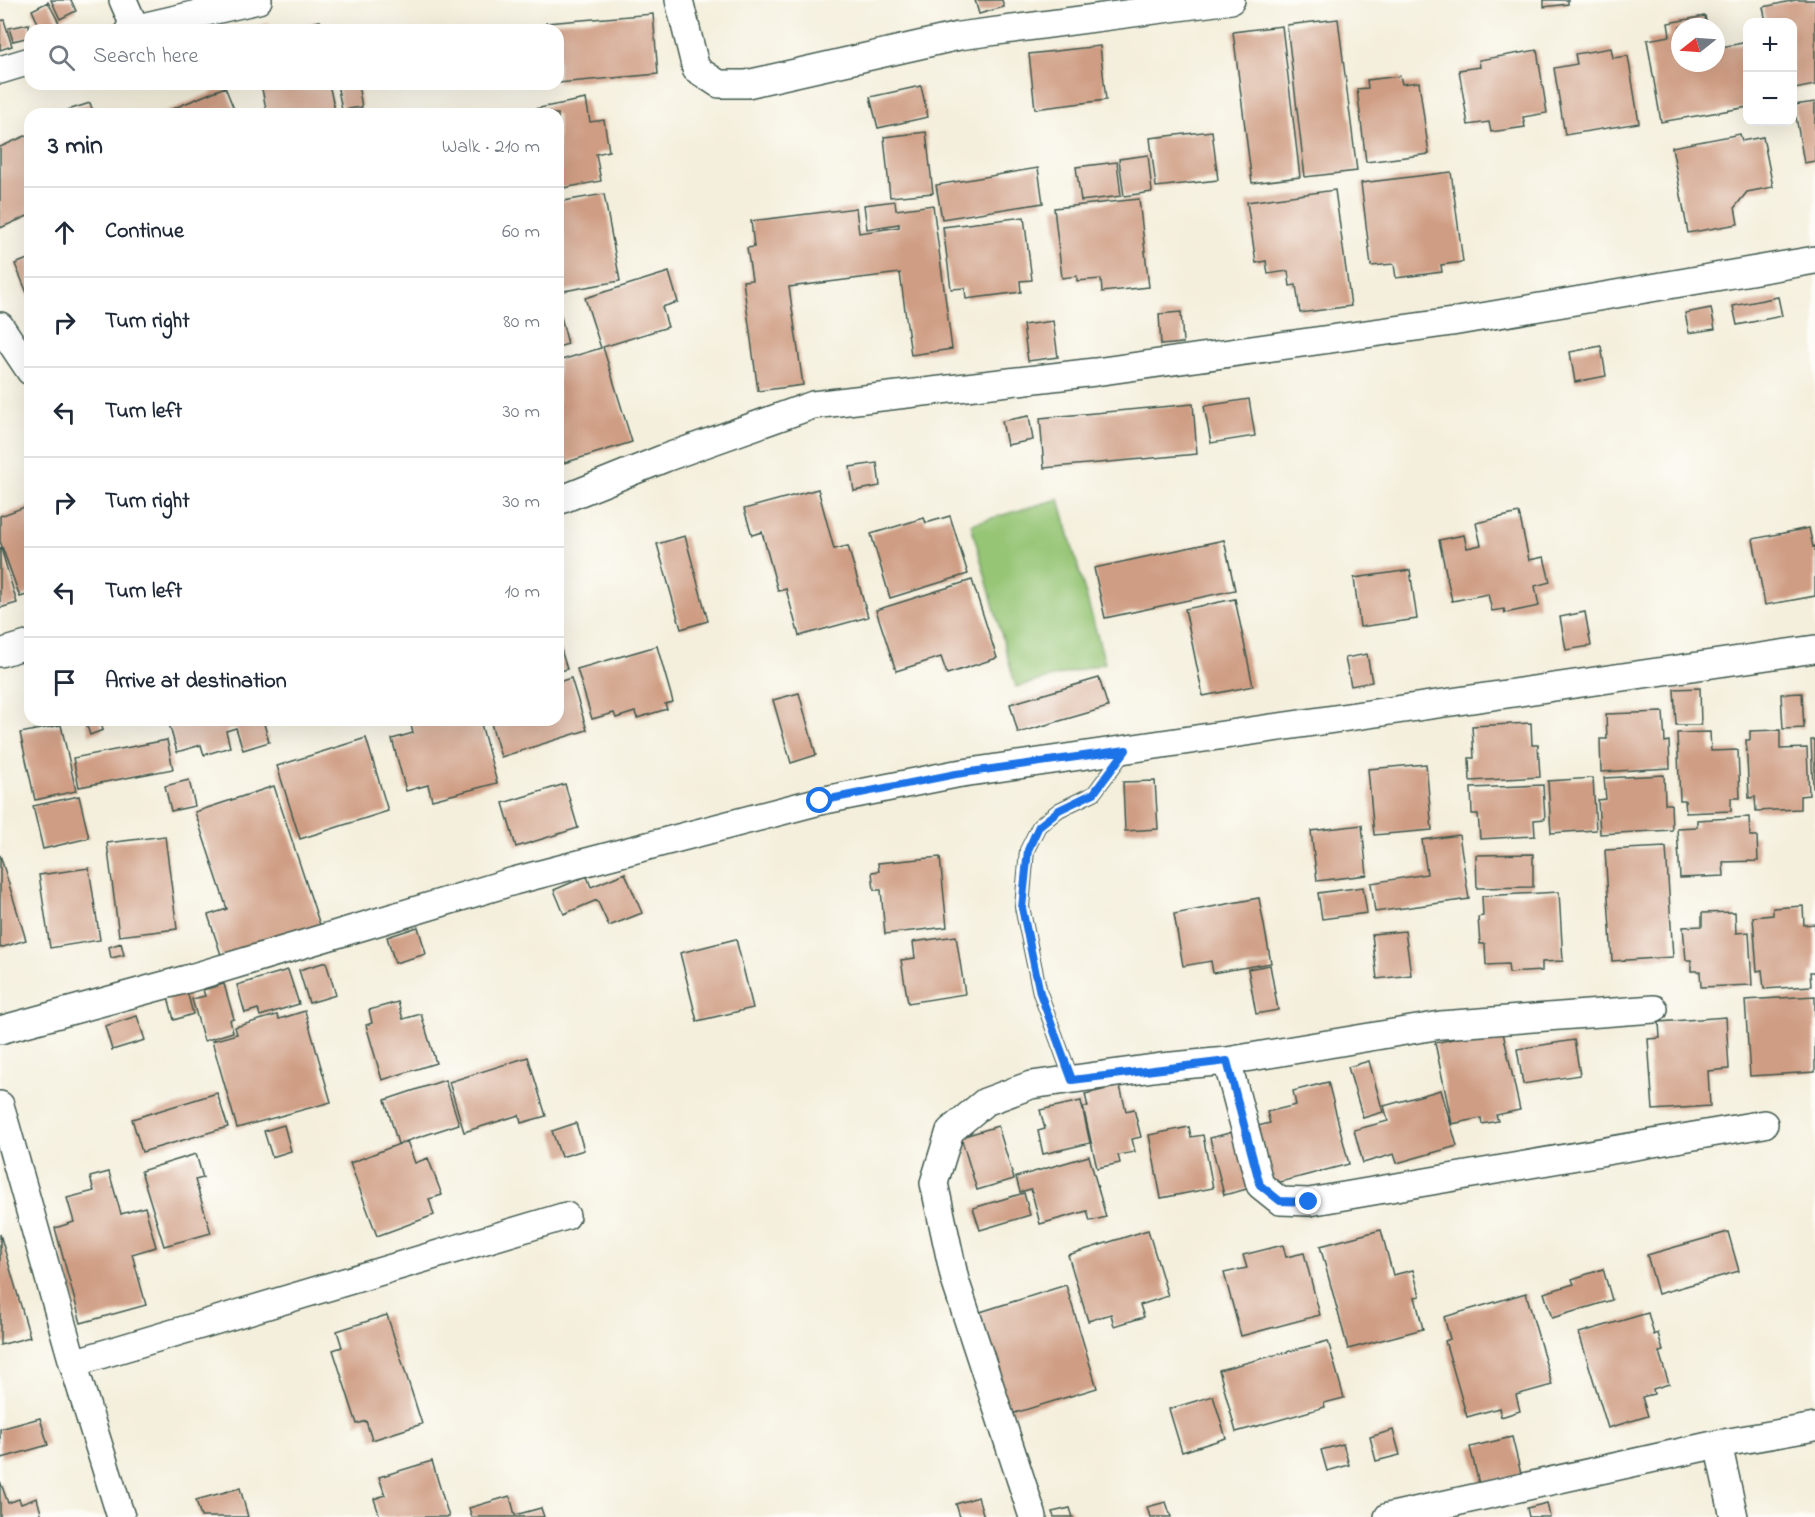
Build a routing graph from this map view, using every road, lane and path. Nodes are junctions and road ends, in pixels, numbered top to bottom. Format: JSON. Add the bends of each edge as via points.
{"nodes":[{"id":1,"x":123,"y":0,"type":"edge"},
{"id":2,"x":258,"y":0,"type":"edge"},
{"id":3,"x":679,"y":0,"type":"edge"},
{"id":4,"x":1231,"y":0,"type":"edge"},
{"id":5,"x":130,"y":24,"type":"edge"},
{"id":6,"x":154,"y":24,"type":"edge"},
{"id":7,"x":24,"y":63,"type":"edge"},
{"id":8,"x":0,"y":70,"type":"edge"},
{"id":9,"x":1815,"y":260,"type":"edge"},
{"id":10,"x":0,"y":326,"type":"edge"},
{"id":11,"x":24,"y":362,"type":"edge"},
{"id":12,"x":564,"y":499,"type":"edge"},
{"id":13,"x":24,"y":646,"type":"edge"},
{"id":14,"x":1815,"y":649,"type":"edge"},
{"id":15,"x":0,"y":653,"type":"edge"},
{"id":16,"x":1126,"y":750,"type":"junction"},
{"id":17,"x":1654,"y":1010,"type":"dead end"},
{"id":18,"x":0,"y":1030,"type":"edge"},
{"id":19,"x":1227,"y":1061,"type":"junction"},
{"id":20,"x":1072,"y":1080,"type":"junction"},
{"id":21,"x":0,"y":1105,"type":"edge"},
{"id":22,"x":1764,"y":1124,"type":"dead end"},
{"id":23,"x":566,"y":1216,"type":"dead end"},
{"id":24,"x":73,"y":1363,"type":"junction"},
{"id":25,"x":1815,"y":1427,"type":"edge"},
{"id":26,"x":1718,"y":1444,"type":"junction"},
{"id":27,"x":1395,"y":1516,"type":"edge"},
{"id":28,"x":121,"y":1517,"type":"edge"},
{"id":29,"x":1033,"y":1517,"type":"edge"},
{"id":30,"x":1734,"y":1517,"type":"edge"}],
"edges":[{"from":1,"to":5,"type":"street"},
{"from":2,"to":6,"type":"street"},
{"from":3,"to":4,"type":"street","via":[[696,69],[719,84],[738,84],[959,36]]},
{"from":7,"to":8,"type":"street"},
{"from":9,"to":12,"type":"street","via":[[1452,322],[1095,372],[813,405]]},
{"from":10,"to":11,"type":"street"},
{"from":13,"to":15,"type":"street"},
{"from":14,"to":16,"type":"street"},
{"from":16,"to":18,"type":"street","via":[[956,774],[820,801],[514,880],[187,979]]},
{"from":16,"to":20,"type":"lane","via":[[1094,793],[1059,810],[1039,826],[1028,850],[1022,908],[1040,993]]},
{"from":17,"to":19,"type":"street","via":[[1441,1025]]},
{"from":19,"to":20,"type":"street"},
{"from":19,"to":22,"type":"street","via":[[1260,1185],[1280,1201],[1309,1202]]},
{"from":20,"to":29,"type":"street","via":[[1031,1085],[984,1102],[950,1131],[934,1183],[955,1280]]},
{"from":21,"to":24,"type":"street"},
{"from":23,"to":24,"type":"street"},
{"from":24,"to":28,"type":"street"},
{"from":25,"to":26,"type":"street"},
{"from":26,"to":27,"type":"street"},
{"from":26,"to":30,"type":"street"}]}
